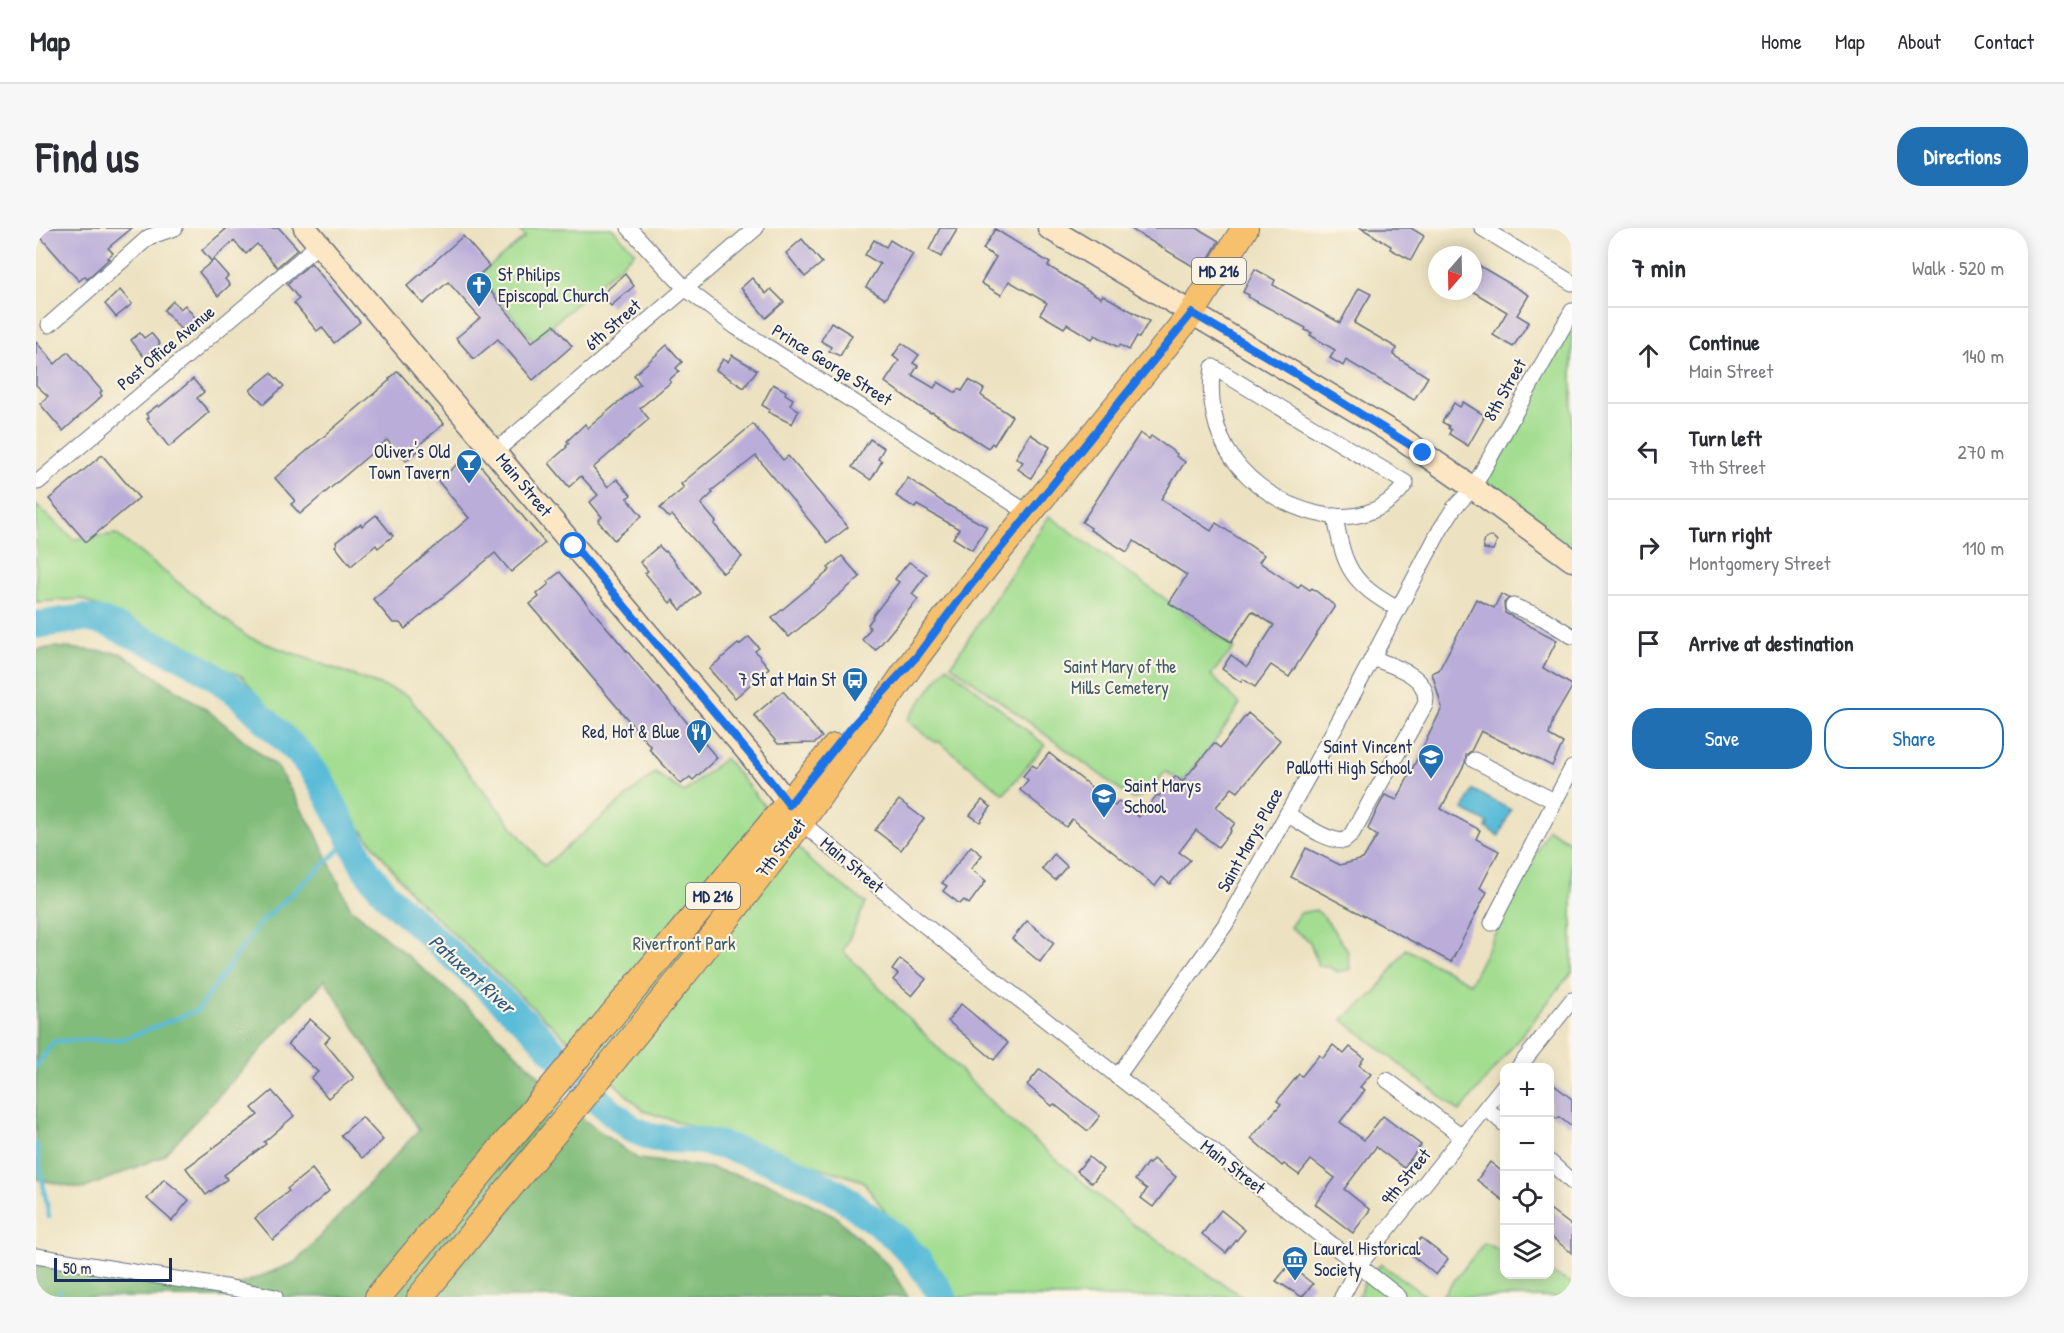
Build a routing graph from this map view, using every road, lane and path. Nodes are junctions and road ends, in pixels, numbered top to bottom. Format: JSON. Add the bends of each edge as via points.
{"nodes":[{"id":1,"x":175,"y":228,"type":"edge"},
{"id":2,"x":629,"y":228,"type":"edge"},
{"id":3,"x":756,"y":228,"type":"edge"},
{"id":4,"x":1049,"y":228,"type":"edge"},
{"id":5,"x":1245,"y":228,"type":"edge"},
{"id":6,"x":1482,"y":228,"type":"edge"},
{"id":7,"x":313,"y":236,"type":"edge"},
{"id":8,"x":1572,"y":283,"type":"edge"},
{"id":9,"x":686,"y":288,"type":"junction"},
{"id":10,"x":1572,"y":311,"type":"edge"},
{"id":11,"x":1192,"y":313,"type":"junction"},
{"id":12,"x":49,"y":325,"type":"dead end"},
{"id":13,"x":496,"y":452,"type":"junction"},
{"id":14,"x":38,"y":482,"type":"dead end"},
{"id":15,"x":1473,"y":488,"type":"junction"},
{"id":16,"x":1030,"y":514,"type":"junction"},
{"id":17,"x":1335,"y":516,"type":"junction"},
{"id":18,"x":1572,"y":560,"type":"edge"},
{"id":19,"x":1513,"y":606,"type":"dead end"},
{"id":20,"x":1398,"y":609,"type":"junction"},
{"id":21,"x":1572,"y":636,"type":"edge"},
{"id":22,"x":1372,"y":658,"type":"junction"},
{"id":23,"x":1474,"y":760,"type":"dead end"},
{"id":24,"x":1572,"y":768,"type":"edge"},
{"id":25,"x":1554,"y":801,"type":"junction"},
{"id":26,"x":795,"y":813,"type":"junction"},
{"id":27,"x":1287,"y":814,"type":"junction"},
{"id":28,"x":1492,"y":922,"type":"dead end"},
{"id":29,"x":1572,"y":1000,"type":"edge"},
{"id":30,"x":1522,"y":1063,"type":"edge"},
{"id":31,"x":1118,"y":1077,"type":"junction"},
{"id":32,"x":1387,"y":1080,"type":"dead end"},
{"id":33,"x":1500,"y":1090,"type":"edge"},
{"id":34,"x":1486,"y":1108,"type":"junction"},
{"id":35,"x":1500,"y":1120,"type":"edge"},
{"id":36,"x":1463,"y":1137,"type":"junction"},
{"id":37,"x":1554,"y":1166,"type":"edge"},
{"id":38,"x":1572,"y":1182,"type":"edge"},
{"id":39,"x":36,"y":1256,"type":"edge"},
{"id":40,"x":1359,"y":1265,"type":"junction"},
{"id":41,"x":275,"y":1297,"type":"edge"},
{"id":42,"x":378,"y":1297,"type":"edge"},
{"id":43,"x":420,"y":1297,"type":"edge"},
{"id":44,"x":1342,"y":1297,"type":"edge"},
{"id":45,"x":1399,"y":1297,"type":"edge"}],
"edges":[{"from":1,"to":12,"type":"street","via":[[149,237]]},
{"from":2,"to":9,"type":"street","name":"Prince George Street"},
{"from":3,"to":9,"type":"street","name":"6th Street"},
{"from":4,"to":11,"type":"street"},
{"from":5,"to":11,"type":"main road","name":"7th Street","number":"MD 216"},
{"from":6,"to":8,"type":"street"},
{"from":7,"to":13,"type":"street","name":"Main Street"},
{"from":7,"to":14,"type":"street","name":"Post Office Avenue"},
{"from":9,"to":13,"type":"street","name":"6th Street"},
{"from":9,"to":16,"type":"street","name":"Prince George Street","via":[[736,327]]},
{"from":10,"to":15,"type":"street","name":"8th Street"},
{"from":11,"to":15,"type":"street","via":[[1395,434]]},
{"from":11,"to":16,"type":"main road","name":"7th Street","number":"MD 216"},
{"from":13,"to":26,"type":"street","name":"Main Street","via":[[746,749]]},
{"from":15,"to":18,"type":"street"},
{"from":15,"to":20,"type":"street","name":"Saint Marys Place","via":[[1440,530]]},
{"from":16,"to":26,"type":"main road","name":"7th Street","number":"MD 216","via":[[917,656],[856,722]]},
{"from":17,"to":17,"type":"street","via":[[1375,511],[1406,483],[1213,367],[1212,408],[1221,436],[1249,478],[1311,513]]},
{"from":17,"to":20,"type":"street","via":[[1353,576],[1374,597]]},
{"from":19,"to":21,"type":"street"},
{"from":20,"to":22,"type":"street","name":"Saint Marys Place"},
{"from":22,"to":27,"type":"street","name":"Saint Marys Place"},
{"from":22,"to":27,"type":"street","via":[[1419,681],[1425,690],[1425,705],[1344,841],[1323,835]]},
{"from":23,"to":25,"type":"street"},
{"from":24,"to":25,"type":"street"},
{"from":25,"to":28,"type":"street"},
{"from":26,"to":31,"type":"street","name":"Main Street","via":[[918,920]]},
{"from":26,"to":42,"type":"main road","name":"7th Street","number":"MD 216","via":[[636,985]]},
{"from":26,"to":43,"type":"main road","name":"7th Street","number":"MD 216","via":[[660,1004]]},
{"from":27,"to":31,"type":"street","name":"Saint Marys Place","via":[[1217,939]]},
{"from":29,"to":30,"type":"street"},
{"from":31,"to":40,"type":"street","name":"Main Street"},
{"from":32,"to":36,"type":"street"},
{"from":33,"to":34,"type":"street","name":"9th Street"},
{"from":34,"to":35,"type":"street"},
{"from":34,"to":36,"type":"street","name":"9th Street"},
{"from":36,"to":40,"type":"street","name":"9th Street"},
{"from":37,"to":38,"type":"street"},
{"from":39,"to":41,"type":"street"},
{"from":40,"to":44,"type":"street","name":"9th Street"},
{"from":40,"to":45,"type":"street","name":"Main Street"}]}
